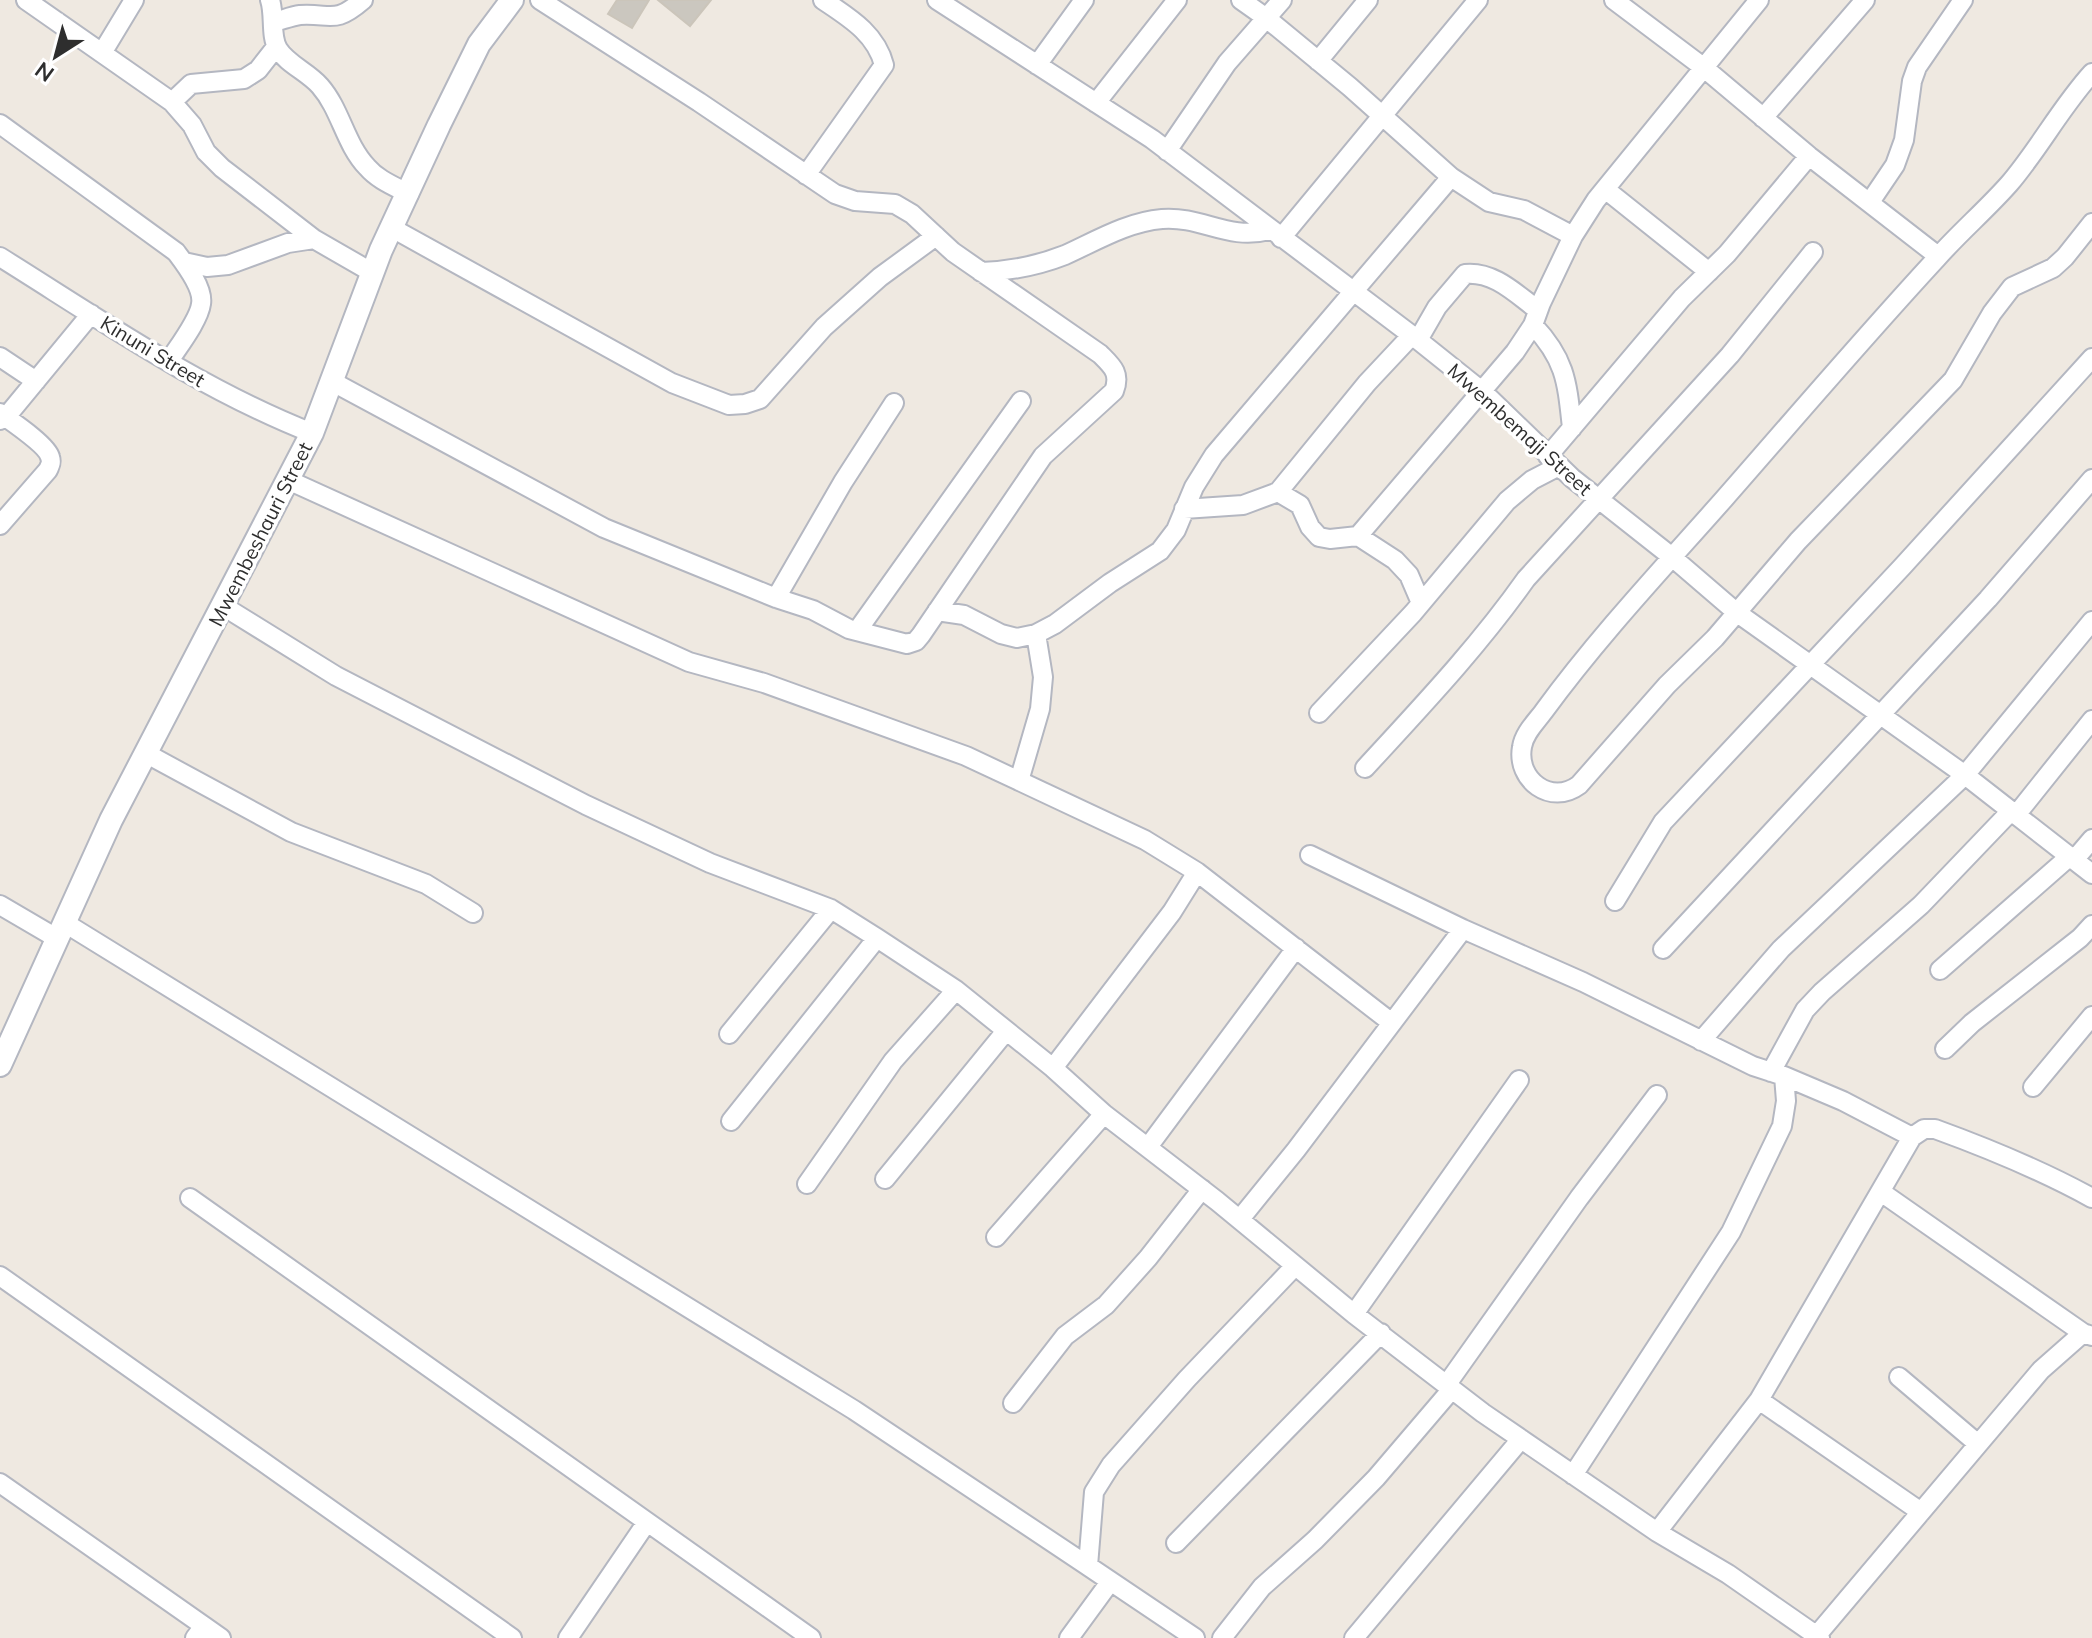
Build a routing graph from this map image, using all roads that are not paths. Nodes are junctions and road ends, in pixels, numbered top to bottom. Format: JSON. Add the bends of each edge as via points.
{"nodes":[{"id":1,"x":26,"y":0,"type":"edge"},
{"id":2,"x":134,"y":0,"type":"edge"},
{"id":3,"x":270,"y":0,"type":"edge"},
{"id":4,"x":363,"y":0,"type":"edge"},
{"id":5,"x":512,"y":0,"type":"edge"},
{"id":6,"x":540,"y":0,"type":"edge"},
{"id":7,"x":823,"y":0,"type":"edge"},
{"id":8,"x":937,"y":0,"type":"edge"},
{"id":9,"x":1084,"y":0,"type":"edge"},
{"id":10,"x":1177,"y":0,"type":"edge"},
{"id":11,"x":1241,"y":0,"type":"edge"},
{"id":12,"x":1282,"y":0,"type":"edge"},
{"id":13,"x":1368,"y":0,"type":"edge"},
{"id":14,"x":1478,"y":0,"type":"edge"},
{"id":15,"x":1759,"y":0,"type":"edge"},
{"id":16,"x":1865,"y":0,"type":"edge"},
{"id":17,"x":1963,"y":0,"type":"edge"},
{"id":18,"x":1626,"y":3,"type":"edge"},
{"id":19,"x":1265,"y":17,"type":"junction"},
{"id":20,"x":274,"y":22,"type":"junction"},
{"id":21,"x":276,"y":47,"type":"junction"},
{"id":22,"x":102,"y":53,"type":"junction"},
{"id":23,"x":1318,"y":61,"type":"junction"},
{"id":24,"x":1037,"y":65,"type":"junction"},
{"id":25,"x":1703,"y":67,"type":"junction"},
{"id":26,"x":2092,"y":73,"type":"edge"},
{"id":27,"x":172,"y":102,"type":"junction"},
{"id":28,"x":1096,"y":103,"type":"junction"},
{"id":29,"x":1384,"y":116,"type":"junction"},
{"id":30,"x":1763,"y":118,"type":"junction"},
{"id":31,"x":0,"y":124,"type":"edge"},
{"id":32,"x":1167,"y":151,"type":"junction"},
{"id":33,"x":1809,"y":156,"type":"junction"},
{"id":34,"x":806,"y":175,"type":"junction"},
{"id":35,"x":1451,"y":177,"type":"junction"},
{"id":36,"x":1605,"y":189,"type":"junction"},
{"id":37,"x":409,"y":194,"type":"junction"},
{"id":38,"x":1870,"y":202,"type":"junction"},
{"id":39,"x":2092,"y":223,"type":"edge"},
{"id":40,"x":392,"y":228,"type":"junction"},
{"id":41,"x":1275,"y":234,"type":"junction"},
{"id":42,"x":936,"y":236,"type":"junction"},
{"id":43,"x":1573,"y":236,"type":"junction"},
{"id":44,"x":314,"y":239,"type":"junction"},
{"id":45,"x":1813,"y":252,"type":"dead end"},
{"id":46,"x":1938,"y":256,"type":"junction"},
{"id":47,"x":0,"y":257,"type":"edge"},
{"id":48,"x":184,"y":262,"type":"junction"},
{"id":49,"x":981,"y":272,"type":"junction"},
{"id":50,"x":1709,"y":272,"type":"junction"},
{"id":51,"x":373,"y":273,"type":"junction"},
{"id":52,"x":1352,"y":291,"type":"junction"},
{"id":53,"x":91,"y":314,"type":"junction"},
{"id":54,"x":1536,"y":317,"type":"junction"},
{"id":55,"x":1415,"y":338,"type":"junction"},
{"id":56,"x":0,"y":357,"type":"edge"},
{"id":57,"x":2092,"y":358,"type":"edge"},
{"id":58,"x":169,"y":361,"type":"junction"},
{"id":59,"x":36,"y":381,"type":"junction"},
{"id":60,"x":331,"y":381,"type":"junction"},
{"id":61,"x":1483,"y":392,"type":"junction"},
{"id":62,"x":1021,"y":401,"type":"dead end"},
{"id":63,"x":894,"y":403,"type":"dead end"},
{"id":64,"x":2,"y":417,"type":"edge"},
{"id":65,"x":1572,"y":428,"type":"junction"},
{"id":66,"x":312,"y":433,"type":"junction"},
{"id":67,"x":1554,"y":461,"type":"junction"},
{"id":68,"x":2092,"y":479,"type":"edge"},
{"id":69,"x":288,"y":480,"type":"junction"},
{"id":70,"x":1278,"y":492,"type":"junction"},
{"id":71,"x":1598,"y":498,"type":"junction"},
{"id":72,"x":1184,"y":509,"type":"junction"},
{"id":73,"x":0,"y":525,"type":"edge"},
{"id":74,"x":1358,"y":536,"type":"junction"},
{"id":75,"x":1672,"y":557,"type":"junction"},
{"id":76,"x":776,"y":598,"type":"junction"},
{"id":77,"x":1421,"y":603,"type":"junction"},
{"id":78,"x":223,"y":606,"type":"junction"},
{"id":79,"x":937,"y":611,"type":"junction"},
{"id":80,"x":1736,"y":612,"type":"junction"},
{"id":81,"x":2092,"y":621,"type":"edge"},
{"id":82,"x":857,"y":631,"type":"junction"},
{"id":83,"x":1036,"y":634,"type":"junction"},
{"id":84,"x":1811,"y":663,"type":"junction"},
{"id":85,"x":1319,"y":713,"type":"dead end"},
{"id":86,"x":1882,"y":715,"type":"junction"},
{"id":87,"x":2092,"y":720,"type":"edge"},
{"id":88,"x":147,"y":754,"type":"junction"},
{"id":89,"x":1365,"y":768,"type":"dead end"},
{"id":90,"x":1965,"y":775,"type":"junction"},
{"id":91,"x":1019,"y":781,"type":"junction"},
{"id":92,"x":2013,"y":813,"type":"junction"},
{"id":93,"x":2092,"y":839,"type":"edge"},
{"id":94,"x":1310,"y":855,"type":"dead end"},
{"id":95,"x":2072,"y":858,"type":"junction"},
{"id":96,"x":1197,"y":872,"type":"junction"},
{"id":97,"x":2092,"y":874,"type":"edge"},
{"id":98,"x":1615,"y":901,"type":"dead end"},
{"id":99,"x":0,"y":905,"type":"edge"},
{"id":100,"x":831,"y":909,"type":"junction"},
{"id":101,"x":473,"y":913,"type":"dead end"},
{"id":102,"x":2092,"y":925,"type":"edge"},
{"id":103,"x":1463,"y":929,"type":"junction"},
{"id":104,"x":61,"y":931,"type":"junction"},
{"id":105,"x":877,"y":938,"type":"junction"},
{"id":106,"x":1296,"y":948,"type":"junction"},
{"id":107,"x":1663,"y":949,"type":"dead end"},
{"id":108,"x":1940,"y":970,"type":"dead end"},
{"id":109,"x":956,"y":990,"type":"junction"},
{"id":110,"x":2092,"y":1016,"type":"edge"},
{"id":111,"x":1392,"y":1023,"type":"junction"},
{"id":112,"x":1006,"y":1031,"type":"junction"},
{"id":113,"x":729,"y":1034,"type":"dead end"},
{"id":114,"x":1701,"y":1041,"type":"junction"},
{"id":115,"x":1945,"y":1049,"type":"dead end"},
{"id":116,"x":0,"y":1065,"type":"edge"},
{"id":117,"x":1053,"y":1068,"type":"junction"},
{"id":118,"x":1778,"y":1074,"type":"junction"},
{"id":119,"x":1519,"y":1080,"type":"dead end"},
{"id":120,"x":2033,"y":1087,"type":"dead end"},
{"id":121,"x":1657,"y":1095,"type":"dead end"},
{"id":122,"x":1104,"y":1114,"type":"junction"},
{"id":123,"x":731,"y":1121,"type":"dead end"},
{"id":124,"x":1912,"y":1137,"type":"junction"},
{"id":125,"x":1148,"y":1147,"type":"junction"},
{"id":126,"x":885,"y":1179,"type":"dead end"},
{"id":127,"x":807,"y":1184,"type":"dead end"},
{"id":128,"x":1202,"y":1189,"type":"junction"},
{"id":129,"x":1881,"y":1192,"type":"junction"},
{"id":130,"x":190,"y":1198,"type":"dead end"},
{"id":131,"x":2092,"y":1198,"type":"edge"},
{"id":132,"x":1240,"y":1219,"type":"junction"},
{"id":133,"x":996,"y":1237,"type":"dead end"},
{"id":134,"x":1295,"y":1266,"type":"junction"},
{"id":135,"x":0,"y":1276,"type":"edge"},
{"id":136,"x":1354,"y":1314,"type":"junction"},
{"id":137,"x":1381,"y":1333,"type":"junction"},
{"id":138,"x":2088,"y":1335,"type":"edge"},
{"id":139,"x":1899,"y":1377,"type":"dead end"},
{"id":140,"x":1450,"y":1386,"type":"junction"},
{"id":141,"x":1759,"y":1400,"type":"junction"},
{"id":142,"x":1013,"y":1403,"type":"dead end"},
{"id":143,"x":1521,"y":1439,"type":"junction"},
{"id":144,"x":1978,"y":1444,"type":"junction"},
{"id":145,"x":1573,"y":1475,"type":"junction"},
{"id":146,"x":0,"y":1483,"type":"edge"},
{"id":147,"x":1921,"y":1512,"type":"junction"},
{"id":148,"x":647,"y":1522,"type":"junction"},
{"id":149,"x":1657,"y":1532,"type":"junction"},
{"id":150,"x":1176,"y":1543,"type":"dead end"},
{"id":151,"x":1088,"y":1566,"type":"junction"},
{"id":152,"x":1110,"y":1582,"type":"junction"},
{"id":153,"x":200,"y":1632,"type":"edge"},
{"id":154,"x":1818,"y":1636,"type":"edge"},
{"id":155,"x":221,"y":1638,"type":"edge"},
{"id":156,"x":512,"y":1638,"type":"edge"},
{"id":157,"x":568,"y":1638,"type":"edge"},
{"id":158,"x":811,"y":1638,"type":"edge"},
{"id":159,"x":1069,"y":1638,"type":"edge"},
{"id":160,"x":1195,"y":1638,"type":"edge"},
{"id":161,"x":1222,"y":1638,"type":"edge"},
{"id":162,"x":1354,"y":1638,"type":"edge"}],
"edges":[{"from":1,"to":22,"type":"street"},
{"from":2,"to":22,"type":"street"},
{"from":3,"to":20,"type":"street"},
{"from":4,"to":20,"type":"street","via":[[345,15],[300,15]]},
{"from":5,"to":37,"type":"street","name":"Mwembeshauri Street","via":[[479,44]]},
{"from":6,"to":34,"type":"street"},
{"from":7,"to":34,"type":"street","via":[[865,30],[880,49],[884,65]]},
{"from":8,"to":24,"type":"street","name":"Mwembemaji Street"},
{"from":9,"to":24,"type":"street"},
{"from":10,"to":28,"type":"street"},
{"from":11,"to":19,"type":"street"},
{"from":12,"to":19,"type":"street"},
{"from":13,"to":23,"type":"street"},
{"from":14,"to":29,"type":"street"},
{"from":15,"to":25,"type":"street"},
{"from":16,"to":30,"type":"street"},
{"from":17,"to":38,"type":"street","via":[[1917,67],[1904,140],[1895,165]]},
{"from":18,"to":25,"type":"street"},
{"from":19,"to":23,"type":"street"},
{"from":19,"to":32,"type":"street"},
{"from":20,"to":21,"type":"street"},
{"from":21,"to":27,"type":"street","via":[[244,79],[191,84]]},
{"from":21,"to":37,"type":"street","via":[[321,87],[366,167]]},
{"from":22,"to":27,"type":"street"},
{"from":23,"to":29,"type":"street"},
{"from":24,"to":28,"type":"street","name":"Mwembemaji Street"},
{"from":25,"to":30,"type":"street"},
{"from":25,"to":36,"type":"street"},
{"from":26,"to":46,"type":"street","via":[[2009,184]]},
{"from":27,"to":44,"type":"street","via":[[206,152]]},
{"from":28,"to":32,"type":"street","name":"Mwembemaji Street"},
{"from":29,"to":35,"type":"street"},
{"from":29,"to":41,"type":"street"},
{"from":30,"to":33,"type":"street"},
{"from":31,"to":48,"type":"street"},
{"from":32,"to":41,"type":"street","name":"Mwembemaji Street"},
{"from":33,"to":38,"type":"street"},
{"from":33,"to":50,"type":"street"},
{"from":34,"to":42,"type":"street","via":[[855,201],[895,204]]},
{"from":35,"to":43,"type":"street","via":[[1489,202],[1524,210]]},
{"from":35,"to":52,"type":"street"},
{"from":36,"to":43,"type":"street"},
{"from":36,"to":50,"type":"street"},
{"from":37,"to":40,"type":"street","name":"Mwembeshauri Street"},
{"from":38,"to":46,"type":"street"},
{"from":39,"to":80,"type":"street","via":[[2053,268],[2012,287],[1953,380]]},
{"from":40,"to":42,"type":"street","via":[[672,383],[729,405],[760,399],[824,327]]},
{"from":40,"to":51,"type":"street","name":"Mwembeshauri Street"},
{"from":41,"to":49,"type":"street","via":[[1230,233],[1163,219],[1104,235],[1037,265]]},
{"from":41,"to":52,"type":"street","name":"Mwembemaji Street"},
{"from":42,"to":49,"type":"street"},
{"from":43,"to":54,"type":"street"},
{"from":44,"to":48,"type":"street","via":[[228,265]]},
{"from":44,"to":51,"type":"street"},
{"from":45,"to":71,"type":"street","via":[[1730,355]]},
{"from":46,"to":75,"type":"street"},
{"from":47,"to":53,"type":"street","name":"Kinuni Street"},
{"from":48,"to":58,"type":"street","via":[[201,293],[201,305]]},
{"from":49,"to":79,"type":"street","via":[[1100,354],[1116,370],[1118,381],[1114,391],[1043,456]]},
{"from":50,"to":65,"type":"street"},
{"from":51,"to":60,"type":"street","name":"Mwembeshauri Street"},
{"from":52,"to":55,"type":"street","name":"Mwembemaji Street"},
{"from":52,"to":72,"type":"street","via":[[1214,455]]},
{"from":53,"to":58,"type":"street","name":"Kinuni Street"},
{"from":53,"to":59,"type":"street"},
{"from":54,"to":55,"type":"street","via":[[1492,277],[1465,274]]},
{"from":54,"to":61,"type":"street"},
{"from":54,"to":65,"type":"street","via":[[1562,364]]},
{"from":55,"to":61,"type":"street","name":"Mwembemaji Street"},
{"from":55,"to":70,"type":"street","via":[[1367,383]]},
{"from":56,"to":59,"type":"street"},
{"from":57,"to":84,"type":"street"},
{"from":58,"to":66,"type":"street","name":"Kinuni Street"},
{"from":59,"to":64,"type":"street"},
{"from":60,"to":66,"type":"street","name":"Mwembeshauri Street"},
{"from":60,"to":76,"type":"street","via":[[604,528]]},
{"from":61,"to":67,"type":"street","name":"Mwembemaji Street"},
{"from":61,"to":74,"type":"street"},
{"from":62,"to":82,"type":"street"},
{"from":63,"to":76,"type":"street"},
{"from":64,"to":73,"type":"street","via":[[43,447],[51,462]]},
{"from":65,"to":67,"type":"street"},
{"from":66,"to":69,"type":"street","name":"Mwembeshauri Street"},
{"from":67,"to":71,"type":"street","name":"Mwembemaji Street"},
{"from":67,"to":77,"type":"street","via":[[1507,501]]},
{"from":68,"to":86,"type":"street"},
{"from":69,"to":78,"type":"street","name":"Mwembeshauri Street"},
{"from":69,"to":91,"type":"street","via":[[689,662],[764,683],[966,756]]},
{"from":70,"to":72,"type":"street","via":[[1243,505]]},
{"from":70,"to":74,"type":"street","via":[[1300,505],[1319,537]]},
{"from":71,"to":75,"type":"street","name":"Mwembemaji Street"},
{"from":71,"to":89,"type":"street"},
{"from":72,"to":83,"type":"street","via":[[1160,551]]},
{"from":74,"to":77,"type":"street","via":[[1395,560],[1409,575]]},
{"from":75,"to":80,"type":"street","name":"Mwembemaji Street"},
{"from":75,"to":80,"type":"street","via":[[1524,737],[1521,751],[1531,781],[1558,793],[1579,785]]},
{"from":76,"to":82,"type":"street"},
{"from":77,"to":85,"type":"street"},
{"from":78,"to":88,"type":"street","name":"Mwembeshauri Street"},
{"from":78,"to":100,"type":"street","via":[[336,676],[586,805],[710,863]]},
{"from":79,"to":82,"type":"street","via":[[912,643]]},
{"from":79,"to":83,"type":"street","via":[[964,615],[1017,638]]},
{"from":80,"to":84,"type":"street","name":"Mwembemaji Street"},
{"from":81,"to":90,"type":"street"},
{"from":83,"to":91,"type":"street","via":[[1043,677],[1040,709]]},
{"from":84,"to":86,"type":"street","name":"Mwembemaji Street"},
{"from":84,"to":98,"type":"street","via":[[1663,822]]},
{"from":86,"to":90,"type":"street","name":"Mwembemaji Street"},
{"from":86,"to":107,"type":"street"},
{"from":87,"to":92,"type":"street"},
{"from":88,"to":101,"type":"street","via":[[291,832],[426,884]]},
{"from":88,"to":104,"type":"street","name":"Mwembeshauri Street"},
{"from":90,"to":92,"type":"street","name":"Mwembemaji Street"},
{"from":90,"to":114,"type":"street","via":[[1781,949]]},
{"from":91,"to":96,"type":"street","via":[[1145,840]]},
{"from":92,"to":95,"type":"street","name":"Mwembemaji Street"},
{"from":92,"to":118,"type":"street","via":[[1805,1010]]},
{"from":93,"to":95,"type":"street"},
{"from":94,"to":103,"type":"street"},
{"from":95,"to":97,"type":"street","name":"Mwembemaji Street"},
{"from":95,"to":108,"type":"street"},
{"from":96,"to":106,"type":"street"},
{"from":96,"to":117,"type":"street"},
{"from":99,"to":104,"type":"street"},
{"from":100,"to":105,"type":"street"},
{"from":100,"to":113,"type":"street"},
{"from":102,"to":115,"type":"street"},
{"from":103,"to":111,"type":"street"},
{"from":103,"to":114,"type":"street"},
{"from":104,"to":116,"type":"street","name":"Mwembeshauri Street"},
{"from":104,"to":151,"type":"street","via":[[854,1410]]},
{"from":105,"to":109,"type":"street"},
{"from":105,"to":123,"type":"street"},
{"from":106,"to":111,"type":"street"},
{"from":106,"to":125,"type":"street"},
{"from":109,"to":112,"type":"street"},
{"from":109,"to":127,"type":"street","via":[[893,1061]]},
{"from":110,"to":120,"type":"street"},
{"from":111,"to":132,"type":"street"},
{"from":112,"to":117,"type":"street"},
{"from":112,"to":126,"type":"street"},
{"from":114,"to":118,"type":"street"},
{"from":117,"to":122,"type":"street"},
{"from":118,"to":124,"type":"street"},
{"from":118,"to":145,"type":"street","via":[[1786,1101],[1782,1126],[1731,1232]]},
{"from":119,"to":136,"type":"street"},
{"from":121,"to":140,"type":"street"},
{"from":122,"to":125,"type":"street"},
{"from":122,"to":133,"type":"street"},
{"from":124,"to":129,"type":"street"},
{"from":124,"to":131,"type":"street","via":[[1935,1129],[2038,1169]]},
{"from":125,"to":128,"type":"street"},
{"from":128,"to":132,"type":"street"},
{"from":128,"to":142,"type":"street","via":[[1106,1305],[1065,1336]]},
{"from":129,"to":138,"type":"street"},
{"from":129,"to":141,"type":"street"},
{"from":130,"to":148,"type":"street"},
{"from":132,"to":134,"type":"street"},
{"from":134,"to":136,"type":"street"},
{"from":134,"to":151,"type":"street","via":[[1111,1465],[1094,1492]]},
{"from":135,"to":156,"type":"street"},
{"from":136,"to":137,"type":"street"},
{"from":137,"to":140,"type":"street"},
{"from":137,"to":150,"type":"street"},
{"from":138,"to":144,"type":"street","via":[[2041,1370]]},
{"from":139,"to":144,"type":"street"},
{"from":140,"to":143,"type":"street"},
{"from":140,"to":161,"type":"street","via":[[1376,1478],[1262,1587]]},
{"from":141,"to":147,"type":"street"},
{"from":141,"to":149,"type":"street"},
{"from":143,"to":145,"type":"street"},
{"from":143,"to":162,"type":"street"},
{"from":144,"to":147,"type":"street"},
{"from":145,"to":149,"type":"street"},
{"from":146,"to":153,"type":"street"},
{"from":147,"to":154,"type":"street"},
{"from":148,"to":157,"type":"street"},
{"from":148,"to":158,"type":"street"},
{"from":149,"to":154,"type":"street"},
{"from":151,"to":152,"type":"street"},
{"from":152,"to":159,"type":"street"},
{"from":152,"to":160,"type":"street"},
{"from":153,"to":155,"type":"street"}]}
